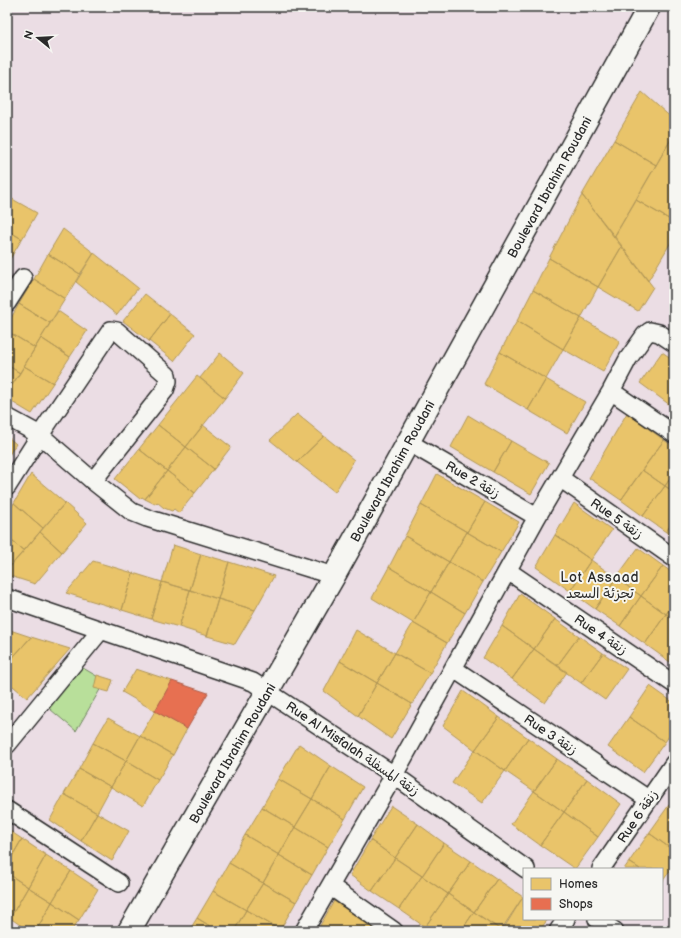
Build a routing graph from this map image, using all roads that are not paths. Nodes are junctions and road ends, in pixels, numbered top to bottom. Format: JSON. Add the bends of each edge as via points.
{"nodes":[{"id":1,"x":649,"y":7,"type":"edge"},
{"id":2,"x":22,"y":278,"type":"dead end"},
{"id":3,"x":7,"y":303,"type":"edge"},
{"id":4,"x":674,"y":343,"type":"edge"},
{"id":5,"x":611,"y":391,"type":"junction"},
{"id":6,"x":7,"y":417,"type":"edge"},
{"id":7,"x":674,"y":434,"type":"edge"},
{"id":8,"x":40,"y":435,"type":"junction"},
{"id":9,"x":408,"y":442,"type":"junction"},
{"id":10,"x":560,"y":478,"type":"junction"},
{"id":11,"x":93,"y":481,"type":"junction"},
{"id":12,"x":7,"y":487,"type":"edge"},
{"id":13,"x":537,"y":517,"type":"junction"},
{"id":14,"x":674,"y":558,"type":"edge"},
{"id":15,"x":508,"y":571,"type":"junction"},
{"id":16,"x":334,"y":576,"type":"junction"},
{"id":17,"x":7,"y":598,"type":"edge"},
{"id":18,"x":101,"y":630,"type":"junction"},
{"id":19,"x":454,"y":669,"type":"junction"},
{"id":20,"x":674,"y":684,"type":"edge"},
{"id":21,"x":268,"y":690,"type":"junction"},
{"id":22,"x":7,"y":745,"type":"edge"},
{"id":23,"x":674,"y":763,"type":"edge"},
{"id":24,"x":394,"y":775,"type":"junction"},
{"id":25,"x":648,"y":799,"type":"junction"},
{"id":26,"x":7,"y":810,"type":"edge"},
{"id":27,"x":525,"y":868,"type":"edge"},
{"id":28,"x":602,"y":868,"type":"edge"},
{"id":29,"x":119,"y":883,"type":"dead end"},
{"id":30,"x":330,"y":886,"type":"junction"},
{"id":31,"x":565,"y":920,"type":"edge"},
{"id":32,"x":598,"y":920,"type":"edge"},
{"id":33,"x":129,"y":931,"type":"edge"},
{"id":34,"x":304,"y":931,"type":"edge"},
{"id":35,"x":394,"y":931,"type":"edge"},
{"id":36,"x":558,"y":931,"type":"edge"},
{"id":37,"x":615,"y":931,"type":"edge"}],
"edges":[{"from":1,"to":9,"type":"street","name":"Boulevard Ibrahim Roudani"},
{"from":2,"to":3,"type":"street"},
{"from":4,"to":5,"type":"street","via":[[659,333],[650,331],[628,358]]},
{"from":5,"to":7,"type":"street"},
{"from":5,"to":10,"type":"street"},
{"from":6,"to":8,"type":"street"},
{"from":8,"to":11,"type":"street"},
{"from":8,"to":11,"type":"street","via":[[111,330],[117,331],[164,371],[168,381],[165,390]]},
{"from":8,"to":12,"type":"street"},
{"from":9,"to":13,"type":"street","name":"Rue 2 زنقة"},
{"from":9,"to":16,"type":"street","name":"Boulevard Ibrahim Roudani"},
{"from":10,"to":13,"type":"street"},
{"from":10,"to":14,"type":"street","name":"Rue 5 زنقة"},
{"from":11,"to":16,"type":"street","via":[[132,512],[147,518]]},
{"from":13,"to":15,"type":"street"},
{"from":15,"to":19,"type":"street"},
{"from":15,"to":20,"type":"street","name":"Rue 4 زنقة"},
{"from":16,"to":21,"type":"street","name":"Boulevard Ibrahim Roudani"},
{"from":17,"to":18,"type":"street","name":"Rue Al Misfalah زنقة المسفلة"},
{"from":18,"to":21,"type":"street","name":"Rue Al Misfalah زنقة المسفلة","via":[[237,676]]},
{"from":18,"to":22,"type":"street"},
{"from":19,"to":24,"type":"street"},
{"from":19,"to":25,"type":"street","name":"Rue 3 زنقة"},
{"from":21,"to":24,"type":"street","name":"Rue Al Misfalah زنقة المسفلة"},
{"from":21,"to":33,"type":"street","name":"Boulevard Ibrahim Roudani"},
{"from":23,"to":25,"type":"street","name":"Rue 6 زنقة"},
{"from":24,"to":27,"type":"street","name":"Rue Al Misfalah زنقة المسفلة"},
{"from":24,"to":30,"type":"street"},
{"from":25,"to":28,"type":"street","name":"Rue 6 زنقة"},
{"from":26,"to":29,"type":"street"},
{"from":30,"to":34,"type":"street"},
{"from":30,"to":35,"type":"street"},
{"from":31,"to":36,"type":"street"},
{"from":32,"to":37,"type":"street"}]}
